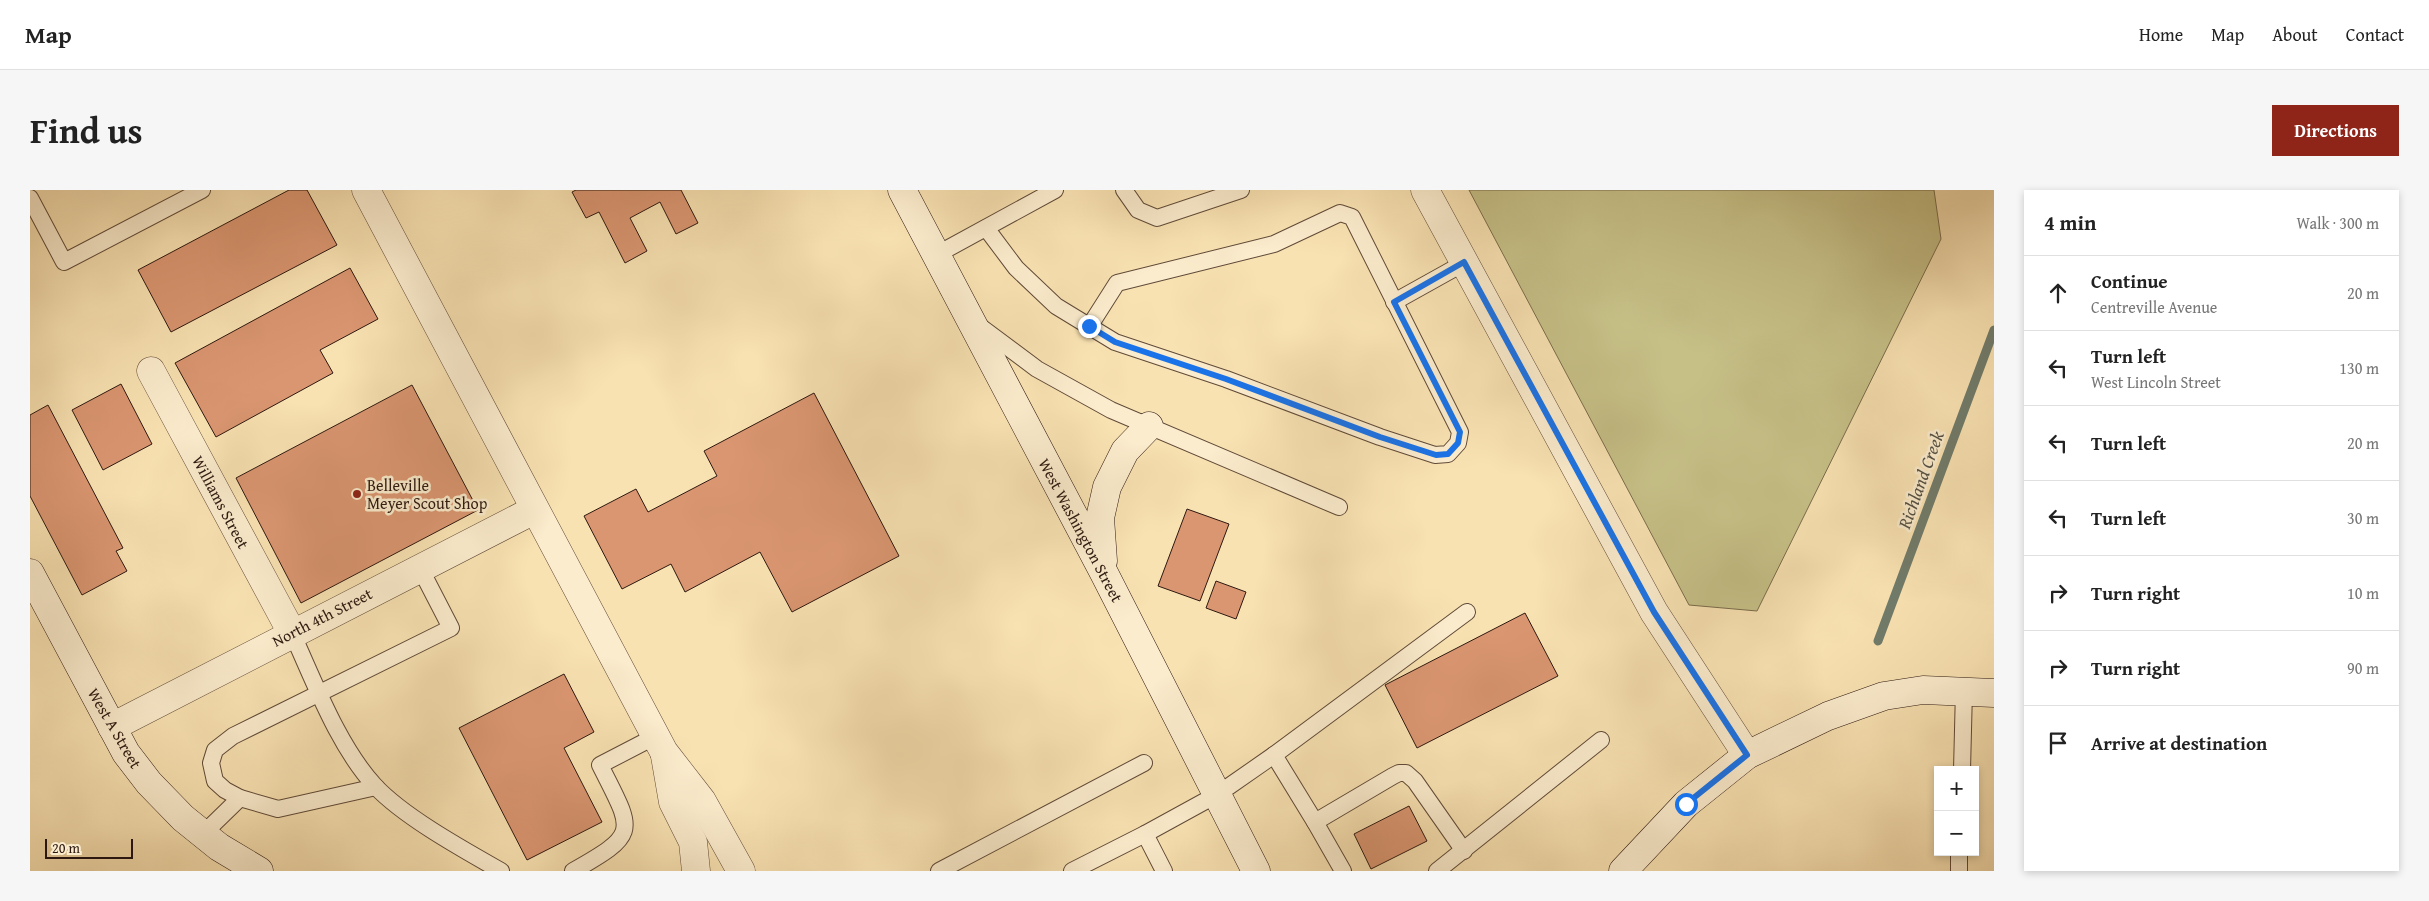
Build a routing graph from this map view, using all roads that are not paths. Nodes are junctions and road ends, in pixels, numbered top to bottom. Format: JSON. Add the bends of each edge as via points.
{"nodes":[{"id":1,"x":202,"y":190,"type":"edge"},
{"id":2,"x":366,"y":190,"type":"edge"},
{"id":3,"x":1055,"y":190,"type":"edge"},
{"id":4,"x":1124,"y":190,"type":"edge"},
{"id":5,"x":1242,"y":190,"type":"edge"},
{"id":6,"x":1425,"y":190,"type":"edge"},
{"id":7,"x":904,"y":191,"type":"edge"},
{"id":8,"x":30,"y":198,"type":"edge"},
{"id":9,"x":986,"y":228,"type":"junction"},
{"id":10,"x":936,"y":255,"type":"junction"},
{"id":11,"x":1464,"y":262,"type":"junction"},
{"id":12,"x":1394,"y":302,"type":"junction"},
{"id":13,"x":970,"y":319,"type":"junction"},
{"id":14,"x":1089,"y":326,"type":"junction"},
{"id":15,"x":151,"y":371,"type":"dead end"},
{"id":16,"x":1149,"y":426,"type":"junction"},
{"id":17,"x":1339,"y":507,"type":"dead end"},
{"id":18,"x":534,"y":510,"type":"junction"},
{"id":19,"x":420,"y":568,"type":"junction"},
{"id":20,"x":30,"y":572,"type":"edge"},
{"id":21,"x":1104,"y":573,"type":"junction"},
{"id":22,"x":1467,"y":612,"type":"dead end"},
{"id":23,"x":292,"y":633,"type":"junction"},
{"id":24,"x":1993,"y":689,"type":"edge"},
{"id":25,"x":1964,"y":690,"type":"junction"},
{"id":26,"x":320,"y":693,"type":"junction"},
{"id":27,"x":112,"y":727,"type":"junction"},
{"id":28,"x":1601,"y":740,"type":"dead end"},
{"id":29,"x":660,"y":744,"type":"junction"},
{"id":30,"x":1274,"y":755,"type":"junction"},
{"id":31,"x":1747,"y":755,"type":"junction"},
{"id":32,"x":1144,"y":763,"type":"dead end"},
{"id":33,"x":1962,"y":766,"type":"edge"},
{"id":34,"x":376,"y":787,"type":"junction"},
{"id":35,"x":1218,"y":794,"type":"junction"},
{"id":36,"x":240,"y":798,"type":"junction"},
{"id":37,"x":1315,"y":822,"type":"junction"},
{"id":38,"x":203,"y":834,"type":"junction"},
{"id":39,"x":1145,"y":834,"type":"junction"},
{"id":40,"x":1464,"y":851,"type":"junction"},
{"id":41,"x":1959,"y":856,"type":"edge"},
{"id":42,"x":259,"y":871,"type":"edge"},
{"id":43,"x":501,"y":871,"type":"edge"},
{"id":44,"x":572,"y":871,"type":"edge"},
{"id":45,"x":696,"y":871,"type":"edge"},
{"id":46,"x":741,"y":871,"type":"edge"},
{"id":47,"x":939,"y":871,"type":"edge"},
{"id":48,"x":1072,"y":871,"type":"edge"},
{"id":49,"x":1164,"y":871,"type":"edge"},
{"id":50,"x":1256,"y":871,"type":"edge"},
{"id":51,"x":1343,"y":871,"type":"edge"},
{"id":52,"x":1437,"y":871,"type":"edge"},
{"id":53,"x":1623,"y":871,"type":"edge"},
{"id":54,"x":1958,"y":871,"type":"edge"}],
"edges":[{"from":1,"to":8,"type":"lane","via":[[64,262]]},
{"from":2,"to":18,"type":"street"},
{"from":3,"to":9,"type":"lane"},
{"from":4,"to":5,"type":"lane","via":[[1138,210],[1157,218]]},
{"from":6,"to":11,"type":"street"},
{"from":7,"to":10,"type":"street","name":"West Washington Street"},
{"from":9,"to":10,"type":"lane"},
{"from":9,"to":14,"type":"lane","via":[[1016,268],[1056,306]]},
{"from":10,"to":13,"type":"street","name":"West Washington Street"},
{"from":11,"to":12,"type":"lane"},
{"from":11,"to":31,"type":"street","via":[[1654,612]]},
{"from":12,"to":14,"type":"lane","via":[[1352,216],[1340,213],[1274,244],[1117,283]]},
{"from":12,"to":14,"type":"lane","via":[[1460,432],[1458,443],[1448,454],[1436,455],[1380,437],[1226,379],[1115,342]]},
{"from":13,"to":16,"type":"lane","via":[[1037,369],[1112,410]]},
{"from":13,"to":21,"type":"street","name":"West Washington Street"},
{"from":15,"to":23,"type":"street","name":"Williams Street"},
{"from":16,"to":17,"type":"lane"},
{"from":16,"to":21,"type":"street","via":[[1125,451],[1107,487],[1100,518]]},
{"from":18,"to":19,"type":"street","name":"North 4th Street"},
{"from":18,"to":29,"type":"street"},
{"from":19,"to":23,"type":"street","name":"North 4th Street"},
{"from":19,"to":26,"type":"lane","via":[[451,628]]},
{"from":20,"to":27,"type":"street","name":"West A Street"},
{"from":21,"to":35,"type":"street","name":"West Washington Street"},
{"from":22,"to":30,"type":"lane"},
{"from":23,"to":26,"type":"lane"},
{"from":23,"to":27,"type":"street","name":"North 4th Street"},
{"from":24,"to":25,"type":"street"},
{"from":25,"to":31,"type":"street","via":[[1923,690],[1884,696],[1828,716]]},
{"from":25,"to":33,"type":"lane"},
{"from":26,"to":34,"type":"lane","via":[[359,766]]},
{"from":26,"to":36,"type":"lane","via":[[233,736],[215,750],[211,763],[215,781]]},
{"from":27,"to":38,"type":"street","name":"West A Street","via":[[148,783]]},
{"from":28,"to":40,"type":"lane"},
{"from":29,"to":44,"type":"lane","via":[[600,765],[626,816],[625,831],[620,842],[609,851]]},
{"from":29,"to":45,"type":"street","via":[[673,802],[693,842]]},
{"from":29,"to":46,"type":"street","via":[[702,801]]},
{"from":30,"to":35,"type":"lane"},
{"from":30,"to":37,"type":"lane"},
{"from":31,"to":53,"type":"street","via":[[1686,804]]},
{"from":32,"to":47,"type":"lane"},
{"from":34,"to":36,"type":"lane","via":[[278,808]]},
{"from":34,"to":43,"type":"lane","via":[[414,817]]},
{"from":35,"to":39,"type":"lane"},
{"from":35,"to":50,"type":"street","name":"West Washington Street"},
{"from":36,"to":38,"type":"lane"},
{"from":37,"to":40,"type":"lane","via":[[1393,776],[1406,773]]},
{"from":37,"to":51,"type":"lane"},
{"from":38,"to":42,"type":"street","name":"West A Street"},
{"from":39,"to":48,"type":"lane"},
{"from":39,"to":49,"type":"lane"},
{"from":40,"to":52,"type":"lane"},
{"from":41,"to":54,"type":"lane"}]}
